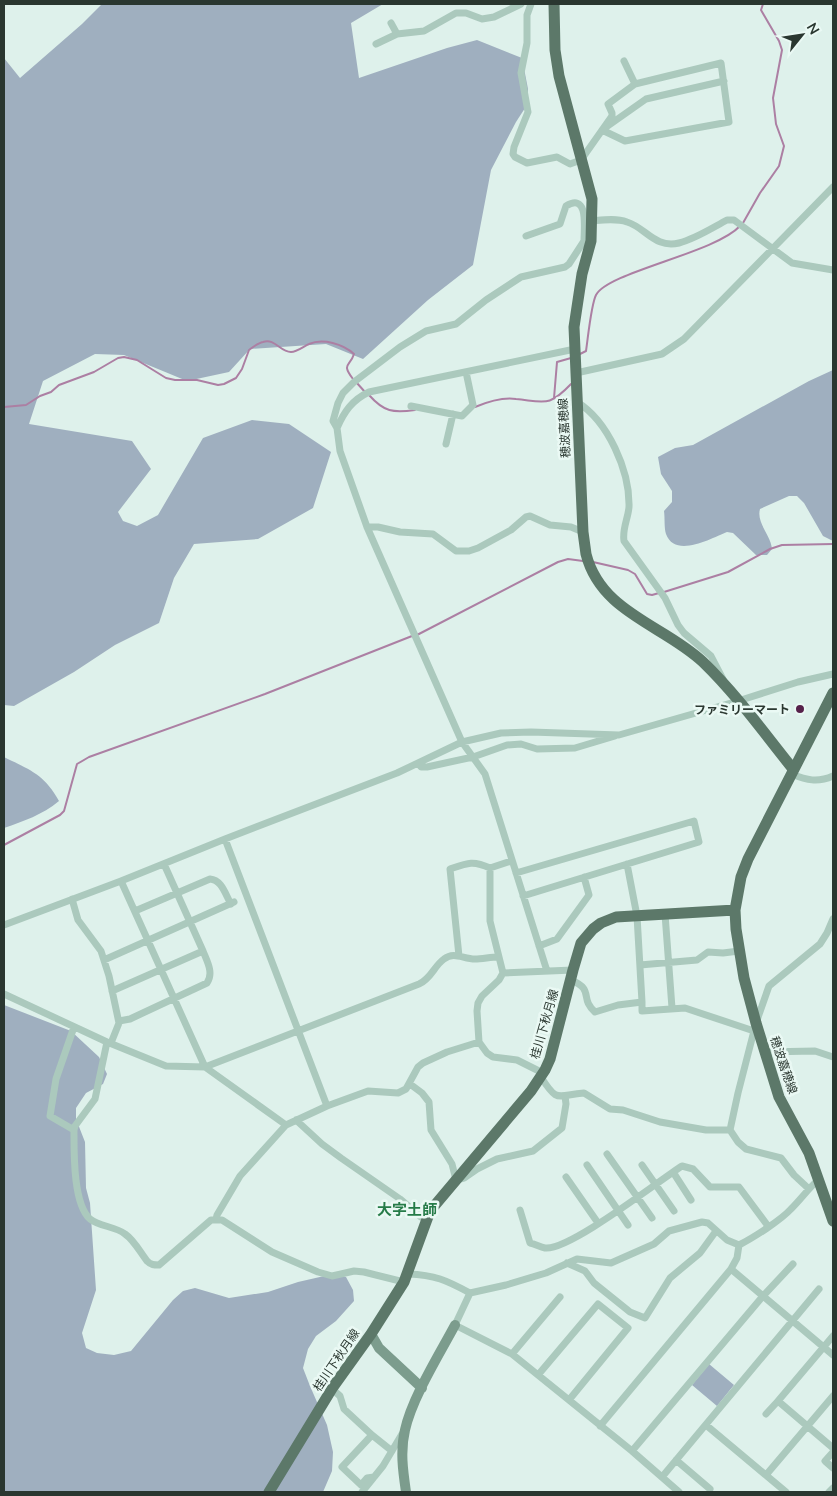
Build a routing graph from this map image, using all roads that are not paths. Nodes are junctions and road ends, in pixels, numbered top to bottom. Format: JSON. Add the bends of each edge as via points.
{"nodes":[{"id":1,"x":521,"y":4,"type":"edge"},
{"id":2,"x":531,"y":4,"type":"edge"},
{"id":3,"x":554,"y":4,"type":"edge"},
{"id":4,"x":391,"y":23,"type":"dead end"},
{"id":5,"x":397,"y":34,"type":"junction"},
{"id":6,"x":376,"y":44,"type":"dead end"},
{"id":7,"x":624,"y":61,"type":"dead end"},
{"id":8,"x":724,"y":81,"type":"junction"},
{"id":9,"x":635,"y":84,"type":"junction"},
{"id":10,"x":602,"y":130,"type":"junction"},
{"id":11,"x":581,"y":160,"type":"junction"},
{"id":12,"x":833,"y":186,"type":"edge"},
{"id":13,"x":592,"y":221,"type":"junction"},
{"id":14,"x":526,"y":236,"type":"dead end"},
{"id":15,"x":588,"y":241,"type":"junction"},
{"id":16,"x":772,"y":250,"type":"junction"},
{"id":17,"x":833,"y":270,"type":"edge"},
{"id":18,"x":575,"y":349,"type":"junction"},
{"id":19,"x":466,"y":372,"type":"junction"},
{"id":20,"x":576,"y":373,"type":"junction"},
{"id":21,"x":577,"y":402,"type":"junction"},
{"id":22,"x":411,"y":406,"type":"dead end"},
{"id":23,"x":453,"y":414,"type":"junction"},
{"id":24,"x":337,"y":428,"type":"junction"},
{"id":25,"x":446,"y":444,"type":"dead end"},
{"id":26,"x":367,"y":527,"type":"junction"},
{"id":27,"x":583,"y":532,"type":"junction"},
{"id":28,"x":833,"y":674,"type":"edge"},
{"id":29,"x":725,"y":684,"type":"junction"},
{"id":30,"x":833,"y":693,"type":"edge"},
{"id":31,"x":738,"y":701,"type":"junction"},
{"id":32,"x":619,"y":735,"type":"junction"},
{"id":33,"x":462,"y":742,"type":"junction"},
{"id":34,"x":473,"y":757,"type":"junction"},
{"id":35,"x":418,"y":763,"type":"junction"},
{"id":36,"x":792,"y":772,"type":"junction"},
{"id":37,"x":833,"y":776,"type":"edge"},
{"id":38,"x":225,"y":839,"type":"junction"},
{"id":39,"x":511,"y":861,"type":"junction"},
{"id":40,"x":164,"y":864,"type":"junction"},
{"id":41,"x":627,"y":864,"type":"junction"},
{"id":42,"x":490,"y":868,"type":"junction"},
{"id":43,"x":516,"y":873,"type":"junction"},
{"id":44,"x":584,"y":877,"type":"junction"},
{"id":45,"x":121,"y":881,"type":"junction"},
{"id":46,"x":177,"y":893,"type":"junction"},
{"id":47,"x":523,"y":896,"type":"junction"},
{"id":48,"x":72,"y":899,"type":"junction"},
{"id":49,"x":735,"y":910,"type":"junction"},
{"id":50,"x":135,"y":911,"type":"junction"},
{"id":51,"x":665,"y":914,"type":"junction"},
{"id":52,"x":637,"y":916,"type":"junction"},
{"id":53,"x":833,"y":919,"type":"edge"},
{"id":54,"x":190,"y":922,"type":"junction"},
{"id":55,"x":4,"y":925,"type":"edge"},
{"id":56,"x":830,"y":935,"type":"edge"},
{"id":57,"x":148,"y":941,"type":"junction"},
{"id":58,"x":539,"y":946,"type":"junction"},
{"id":59,"x":203,"y":951,"type":"junction"},
{"id":60,"x":739,"y":951,"type":"junction"},
{"id":61,"x":460,"y":956,"type":"junction"},
{"id":62,"x":498,"y":957,"type":"junction"},
{"id":63,"x":104,"y":960,"type":"junction"},
{"id":64,"x":668,"y":964,"type":"junction"},
{"id":65,"x":640,"y":965,"type":"junction"},
{"id":66,"x":162,"y":970,"type":"junction"},
{"id":67,"x":546,"y":971,"type":"junction"},
{"id":68,"x":503,"y":973,"type":"junction"},
{"id":69,"x":572,"y":975,"type":"junction"},
{"id":70,"x":112,"y":991,"type":"junction"},
{"id":71,"x":4,"y":994,"type":"edge"},
{"id":72,"x":174,"y":998,"type":"junction"},
{"id":73,"x":642,"y":1002,"type":"junction"},
{"id":74,"x":672,"y":1008,"type":"junction"},
{"id":75,"x":119,"y":1021,"type":"junction"},
{"id":76,"x":74,"y":1027,"type":"junction"},
{"id":77,"x":755,"y":1027,"type":"junction"},
{"id":78,"x":299,"y":1030,"type":"junction"},
{"id":79,"x":479,"y":1042,"type":"junction"},
{"id":80,"x":109,"y":1043,"type":"junction"},
{"id":81,"x":764,"y":1052,"type":"junction"},
{"id":82,"x":833,"y":1057,"type":"edge"},
{"id":83,"x":205,"y":1067,"type":"junction"},
{"id":84,"x":542,"y":1075,"type":"junction"},
{"id":85,"x":410,"y":1084,"type":"junction"},
{"id":86,"x":566,"y":1096,"type":"junction"},
{"id":87,"x":327,"y":1106,"type":"junction"},
{"id":88,"x":296,"y":1120,"type":"junction"},
{"id":89,"x":286,"y":1125,"type":"junction"},
{"id":90,"x":74,"y":1130,"type":"junction"},
{"id":91,"x":730,"y":1130,"type":"junction"},
{"id":92,"x":607,"y":1154,"type":"dead end"},
{"id":93,"x":587,"y":1165,"type":"dead end"},
{"id":94,"x":642,"y":1165,"type":"dead end"},
{"id":95,"x":673,"y":1172,"type":"junction"},
{"id":96,"x":566,"y":1176,"type":"dead end"},
{"id":97,"x":456,"y":1180,"type":"junction"},
{"id":98,"x":818,"y":1180,"type":"junction"},
{"id":99,"x":655,"y":1184,"type":"junction"},
{"id":100,"x":809,"y":1189,"type":"junction"},
{"id":101,"x":637,"y":1196,"type":"junction"},
{"id":102,"x":691,"y":1200,"type":"dead end"},
{"id":103,"x":829,"y":1202,"type":"edge"},
{"id":104,"x":520,"y":1210,"type":"dead end"},
{"id":105,"x":618,"y":1211,"type":"junction"},
{"id":106,"x":674,"y":1211,"type":"dead end"},
{"id":107,"x":652,"y":1218,"type":"dead end"},
{"id":108,"x":216,"y":1219,"type":"junction"},
{"id":109,"x":426,"y":1219,"type":"junction"},
{"id":110,"x":833,"y":1221,"type":"edge"},
{"id":111,"x":598,"y":1223,"type":"junction"},
{"id":112,"x":628,"y":1225,"type":"dead end"},
{"id":113,"x":768,"y":1226,"type":"junction"},
{"id":114,"x":716,"y":1231,"type":"junction"},
{"id":115,"x":739,"y":1245,"type":"junction"},
{"id":116,"x":567,"y":1262,"type":"junction"},
{"id":117,"x":792,"y":1264,"type":"dead end"},
{"id":118,"x":730,"y":1269,"type":"junction"},
{"id":119,"x":406,"y":1278,"type":"junction"},
{"id":120,"x":819,"y":1289,"type":"dead end"},
{"id":121,"x":470,"y":1294,"type":"junction"},
{"id":122,"x":606,"y":1294,"type":"junction"},
{"id":123,"x":763,"y":1296,"type":"junction"},
{"id":124,"x":560,"y":1297,"type":"dead end"},
{"id":125,"x":598,"y":1304,"type":"junction"},
{"id":126,"x":637,"y":1316,"type":"junction"},
{"id":127,"x":793,"y":1321,"type":"junction"},
{"id":128,"x":455,"y":1325,"type":"junction"},
{"id":129,"x":628,"y":1328,"type":"junction"},
{"id":130,"x":371,"y":1334,"type":"junction"},
{"id":131,"x":833,"y":1336,"type":"edge"},
{"id":132,"x":824,"y":1348,"type":"junction"},
{"id":133,"x":512,"y":1354,"type":"junction"},
{"id":134,"x":833,"y":1355,"type":"edge"},
{"id":135,"x":538,"y":1375,"type":"junction"},
{"id":136,"x":422,"y":1388,"type":"junction"},
{"id":137,"x":332,"y":1389,"type":"junction"},
{"id":138,"x":833,"y":1396,"type":"edge"},
{"id":139,"x":569,"y":1400,"type":"junction"},
{"id":140,"x":778,"y":1401,"type":"junction"},
{"id":141,"x":766,"y":1414,"type":"dead end"},
{"id":142,"x":706,"y":1425,"type":"junction"},
{"id":143,"x":600,"y":1426,"type":"junction"},
{"id":144,"x":808,"y":1427,"type":"junction"},
{"id":145,"x":405,"y":1430,"type":"junction"},
{"id":146,"x":372,"y":1435,"type":"junction"},
{"id":147,"x":833,"y":1450,"type":"edge"},
{"id":148,"x":392,"y":1451,"type":"junction"},
{"id":149,"x":632,"y":1452,"type":"junction"},
{"id":150,"x":676,"y":1460,"type":"junction"},
{"id":151,"x":833,"y":1468,"type":"edge"},
{"id":152,"x":766,"y":1475,"type":"junction"},
{"id":153,"x":662,"y":1477,"type":"junction"},
{"id":154,"x":374,"y":1478,"type":"junction"},
{"id":155,"x":833,"y":1488,"type":"edge"},
{"id":156,"x":710,"y":1489,"type":"dead end"},
{"id":157,"x":269,"y":1492,"type":"edge"},
{"id":158,"x":362,"y":1492,"type":"edge"},
{"id":159,"x":406,"y":1492,"type":"edge"},
{"id":160,"x":678,"y":1492,"type":"edge"},
{"id":161,"x":786,"y":1492,"type":"edge"},
{"id":162,"x":829,"y":1492,"type":"edge"}],
"edges":[{"from":1,"to":5,"type":"street","via":[[482,19],[456,13],[424,31]]},
{"from":2,"to":11,"type":"street","via":[[521,73],[528,112],[514,154],[527,162],[557,157],[570,164]]},
{"from":3,"to":11,"type":"main road","name":"穂波嘉穂線","via":[[559,76]]},
{"from":4,"to":5,"type":"street"},
{"from":5,"to":6,"type":"street"},
{"from":7,"to":9,"type":"street"},
{"from":8,"to":9,"type":"street","via":[[721,63]]},
{"from":8,"to":10,"type":"street","via":[[646,99]]},
{"from":8,"to":10,"type":"street","via":[[729,122],[625,141]]},
{"from":9,"to":10,"type":"street","via":[[608,104],[612,116]]},
{"from":10,"to":11,"type":"street"},
{"from":11,"to":13,"type":"main road","name":"穂波嘉穂線","via":[[592,199]]},
{"from":12,"to":16,"type":"street"},
{"from":13,"to":15,"type":"main road","name":"穂波嘉穂線"},
{"from":13,"to":16,"type":"street","via":[[627,222],[651,238],[677,244],[727,220],[734,220]]},
{"from":14,"to":15,"type":"street","via":[[560,224],[570,203],[582,206],[584,210]]},
{"from":15,"to":18,"type":"main road","name":"穂波嘉穂線","via":[[577,299]]},
{"from":15,"to":24,"type":"street","via":[[564,267],[521,278],[456,324],[426,331],[400,347],[343,393],[333,421]]},
{"from":16,"to":17,"type":"street","via":[[792,263]]},
{"from":16,"to":20,"type":"street","via":[[673,348],[662,354]]},
{"from":18,"to":19,"type":"street"},
{"from":18,"to":20,"type":"main road","name":"穂波嘉穂線"},
{"from":19,"to":23,"type":"street","via":[[473,405],[462,416]]},
{"from":19,"to":24,"type":"street","via":[[369,392],[350,405]]},
{"from":20,"to":21,"type":"main road","name":"穂波嘉穂線"},
{"from":21,"to":27,"type":"main road","name":"穂波嘉穂線"},
{"from":21,"to":29,"type":"street","via":[[588,409],[616,449],[626,482],[629,507],[624,541],[684,633],[711,656]]},
{"from":22,"to":23,"type":"street"},
{"from":23,"to":25,"type":"street"},
{"from":24,"to":26,"type":"street","via":[[340,450]]},
{"from":26,"to":27,"type":"street","via":[[434,534],[456,551],[478,548],[530,516],[550,525]]},
{"from":26,"to":33,"type":"street"},
{"from":27,"to":29,"type":"main road","name":"穂波嘉穂線","via":[[586,555],[592,568],[620,607],[686,648]]},
{"from":28,"to":31,"type":"street"},
{"from":29,"to":31,"type":"main road","name":"穂波嘉穂線"},
{"from":30,"to":36,"type":"main road"},
{"from":31,"to":32,"type":"street"},
{"from":31,"to":36,"type":"main road","name":"穂波嘉穂線"},
{"from":32,"to":33,"type":"street","via":[[524,732]]},
{"from":32,"to":34,"type":"street","via":[[575,748],[537,749],[507,744]]},
{"from":33,"to":34,"type":"street"},
{"from":33,"to":35,"type":"street"},
{"from":34,"to":35,"type":"street","via":[[427,767]]},
{"from":34,"to":39,"type":"street","via":[[485,774]]},
{"from":35,"to":38,"type":"street"},
{"from":36,"to":37,"type":"street","via":[[813,781]]},
{"from":36,"to":49,"type":"main road","via":[[748,859]]},
{"from":38,"to":40,"type":"street"},
{"from":38,"to":78,"type":"street"},
{"from":39,"to":42,"type":"street"},
{"from":39,"to":43,"type":"street"},
{"from":40,"to":45,"type":"street"},
{"from":40,"to":46,"type":"street"},
{"from":41,"to":43,"type":"street","via":[[699,842],[694,820]]},
{"from":41,"to":44,"type":"street"},
{"from":41,"to":52,"type":"street"},
{"from":42,"to":61,"type":"street","via":[[469,862],[450,869]]},
{"from":42,"to":62,"type":"street","via":[[490,921]]},
{"from":43,"to":47,"type":"street"},
{"from":44,"to":47,"type":"street"},
{"from":44,"to":58,"type":"street","via":[[589,895],[557,939]]},
{"from":45,"to":48,"type":"street"},
{"from":45,"to":50,"type":"street"},
{"from":46,"to":50,"type":"street"},
{"from":46,"to":54,"type":"street"},
{"from":46,"to":54,"type":"street","via":[[213,879],[220,883],[232,903]]},
{"from":47,"to":58,"type":"street"},
{"from":48,"to":55,"type":"street"},
{"from":48,"to":63,"type":"street","via":[[78,920],[96,943]]},
{"from":49,"to":51,"type":"main road","name":"桂川下秋月線"},
{"from":49,"to":60,"type":"main road","name":"穂波嘉穂線"},
{"from":50,"to":57,"type":"street"},
{"from":51,"to":52,"type":"main road","name":"桂川下秋月線"},
{"from":51,"to":64,"type":"street"},
{"from":52,"to":65,"type":"street"},
{"from":52,"to":69,"type":"main road","name":"桂川下秋月線","via":[[608,919],[593,929],[581,943]]},
{"from":53,"to":56,"type":"street"},
{"from":54,"to":57,"type":"street"},
{"from":54,"to":59,"type":"street"},
{"from":56,"to":77,"type":"street","via":[[770,986]]},
{"from":57,"to":63,"type":"street"},
{"from":57,"to":66,"type":"street"},
{"from":58,"to":67,"type":"street"},
{"from":59,"to":66,"type":"street"},
{"from":59,"to":72,"type":"street","via":[[209,965],[209,981]]},
{"from":60,"to":64,"type":"street","via":[[708,952],[696,960]]},
{"from":60,"to":77,"type":"main road","name":"穂波嘉穂線"},
{"from":61,"to":62,"type":"street","via":[[473,959]]},
{"from":61,"to":78,"type":"street","via":[[445,958],[419,984]]},
{"from":62,"to":68,"type":"street"},
{"from":63,"to":70,"type":"street"},
{"from":64,"to":65,"type":"street"},
{"from":64,"to":74,"type":"street"},
{"from":65,"to":73,"type":"street"},
{"from":66,"to":70,"type":"street"},
{"from":66,"to":72,"type":"street"},
{"from":67,"to":68,"type":"street"},
{"from":67,"to":69,"type":"street"},
{"from":68,"to":79,"type":"street","via":[[478,1002]]},
{"from":69,"to":73,"type":"street","via":[[586,990],[590,1008],[595,1012]]},
{"from":69,"to":84,"type":"main road","name":"桂川下秋月線","via":[[550,1058]]},
{"from":70,"to":75,"type":"street"},
{"from":71,"to":76,"type":"street"},
{"from":72,"to":75,"type":"street"},
{"from":72,"to":83,"type":"street"},
{"from":73,"to":74,"type":"street","via":[[642,1011]]},
{"from":74,"to":77,"type":"street","via":[[685,1008]]},
{"from":75,"to":80,"type":"street"},
{"from":76,"to":80,"type":"street"},
{"from":76,"to":90,"type":"street","via":[[56,1079],[50,1116]]},
{"from":77,"to":81,"type":"main road","name":"穂波嘉穂線"},
{"from":77,"to":91,"type":"street"},
{"from":78,"to":83,"type":"street"},
{"from":78,"to":87,"type":"street"},
{"from":79,"to":84,"type":"street","via":[[493,1057],[517,1060]]},
{"from":79,"to":85,"type":"street","via":[[423,1063]]},
{"from":80,"to":83,"type":"street","via":[[166,1066]]},
{"from":80,"to":90,"type":"street","via":[[95,1098]]},
{"from":81,"to":82,"type":"street","via":[[815,1051]]},
{"from":81,"to":98,"type":"main road","name":"穂波嘉穂線","via":[[780,1097],[809,1153]]},
{"from":83,"to":89,"type":"street"},
{"from":84,"to":86,"type":"street","via":[[550,1092],[559,1097]]},
{"from":84,"to":97,"type":"main road","name":"桂川下秋月線"},
{"from":85,"to":87,"type":"street","via":[[398,1093],[368,1091]]},
{"from":85,"to":97,"type":"street","via":[[429,1102],[431,1130],[452,1164]]},
{"from":86,"to":91,"type":"street","via":[[584,1093],[610,1109],[660,1122],[706,1130]]},
{"from":86,"to":97,"type":"street","via":[[562,1128],[532,1151],[497,1159]]},
{"from":87,"to":88,"type":"street"},
{"from":88,"to":89,"type":"street"},
{"from":88,"to":109,"type":"street","via":[[322,1144]]},
{"from":89,"to":108,"type":"street","via":[[240,1176]]},
{"from":90,"to":108,"type":"street","via":[[75,1180],[86,1213],[95,1222],[124,1233],[150,1264],[159,1265]]},
{"from":91,"to":100,"type":"street","via":[[746,1149],[781,1158]]},
{"from":92,"to":101,"type":"street"},
{"from":93,"to":105,"type":"street"},
{"from":94,"to":99,"type":"street"},
{"from":95,"to":99,"type":"street"},
{"from":95,"to":102,"type":"street"},
{"from":95,"to":113,"type":"street","via":[[682,1166],[693,1168],[710,1187],[739,1187]]},
{"from":96,"to":111,"type":"street"},
{"from":97,"to":109,"type":"main road","name":"桂川下秋月線"},
{"from":98,"to":100,"type":"street"},
{"from":98,"to":103,"type":"main road","name":"穂波嘉穂線"},
{"from":99,"to":101,"type":"street"},
{"from":99,"to":106,"type":"street"},
{"from":100,"to":113,"type":"street","via":[[790,1210]]},
{"from":101,"to":105,"type":"street"},
{"from":101,"to":107,"type":"street"},
{"from":103,"to":110,"type":"main road","name":"穂波嘉穂線"},
{"from":104,"to":111,"type":"street","via":[[530,1243],[546,1248],[570,1241]]},
{"from":105,"to":111,"type":"street"},
{"from":105,"to":112,"type":"street"},
{"from":108,"to":119,"type":"street","via":[[272,1252],[318,1272],[332,1276],[354,1271]]},
{"from":109,"to":119,"type":"main road","name":"桂川下秋月線"},
{"from":113,"to":115,"type":"street"},
{"from":114,"to":115,"type":"street"},
{"from":114,"to":116,"type":"street","via":[[702,1222],[669,1231],[654,1244],[611,1263],[583,1259]]},
{"from":114,"to":126,"type":"street","via":[[700,1252],[670,1278],[645,1318]]},
{"from":115,"to":118,"type":"street","via":[[737,1258]]},
{"from":116,"to":121,"type":"street","via":[[546,1273]]},
{"from":116,"to":122,"type":"street","via":[[585,1271]]},
{"from":117,"to":123,"type":"street"},
{"from":118,"to":123,"type":"street"},
{"from":118,"to":143,"type":"street"},
{"from":119,"to":121,"type":"street","via":[[428,1274]]},
{"from":119,"to":130,"type":"main road","name":"桂川下秋月線"},
{"from":120,"to":127,"type":"street"},
{"from":121,"to":128,"type":"street"},
{"from":122,"to":125,"type":"street"},
{"from":122,"to":126,"type":"street"},
{"from":123,"to":127,"type":"street"},
{"from":123,"to":149,"type":"street"},
{"from":124,"to":133,"type":"street"},
{"from":125,"to":129,"type":"street"},
{"from":125,"to":135,"type":"street"},
{"from":126,"to":129,"type":"street"},
{"from":127,"to":132,"type":"street"},
{"from":127,"to":142,"type":"street"},
{"from":128,"to":133,"type":"street"},
{"from":128,"to":136,"type":"street"},
{"from":129,"to":139,"type":"street"},
{"from":130,"to":136,"type":"street","via":[[379,1348]]},
{"from":130,"to":137,"type":"main road","name":"桂川下秋月線"},
{"from":131,"to":132,"type":"street"},
{"from":132,"to":134,"type":"street"},
{"from":132,"to":140,"type":"street"},
{"from":133,"to":135,"type":"street"},
{"from":135,"to":139,"type":"street"},
{"from":136,"to":145,"type":"street"},
{"from":137,"to":146,"type":"street","via":[[340,1396],[344,1409]]},
{"from":137,"to":157,"type":"main road","name":"桂川下秋月線"},
{"from":138,"to":144,"type":"street"},
{"from":139,"to":143,"type":"street"},
{"from":140,"to":141,"type":"street"},
{"from":140,"to":144,"type":"street"},
{"from":142,"to":150,"type":"street"},
{"from":142,"to":152,"type":"street"},
{"from":143,"to":149,"type":"street"},
{"from":144,"to":147,"type":"street"},
{"from":144,"to":152,"type":"street"},
{"from":145,"to":148,"type":"street"},
{"from":145,"to":159,"type":"street","via":[[402,1456]]},
{"from":146,"to":148,"type":"street"},
{"from":146,"to":154,"type":"street","via":[[342,1467],[361,1485],[367,1478]]},
{"from":147,"to":151,"type":"street","via":[[825,1461]]},
{"from":148,"to":154,"type":"street"},
{"from":149,"to":153,"type":"street"},
{"from":150,"to":153,"type":"street"},
{"from":150,"to":156,"type":"street"},
{"from":152,"to":161,"type":"street"},
{"from":153,"to":160,"type":"street"},
{"from":154,"to":158,"type":"street"},
{"from":155,"to":162,"type":"street"}]}
